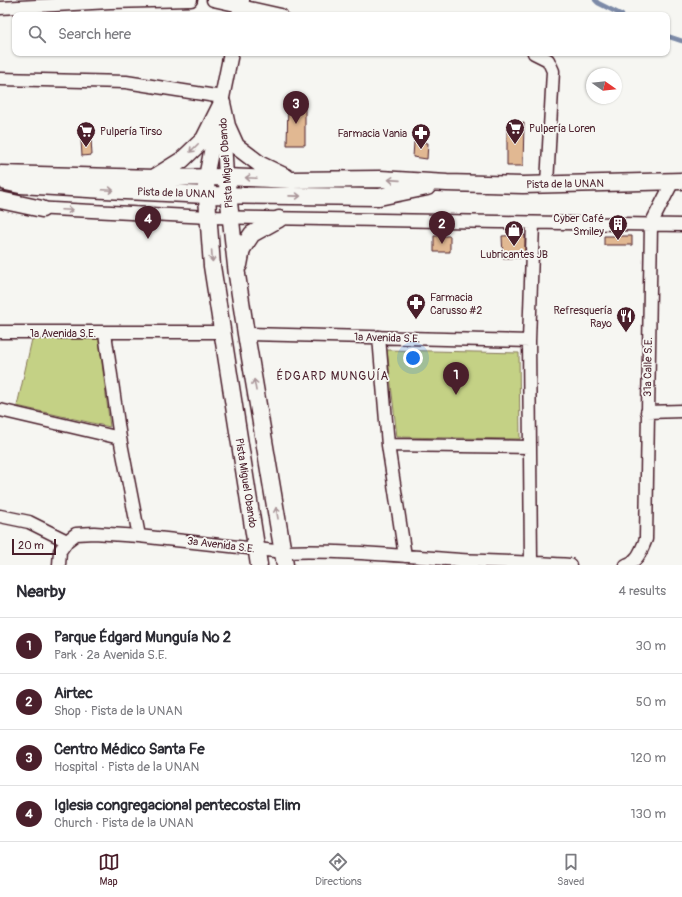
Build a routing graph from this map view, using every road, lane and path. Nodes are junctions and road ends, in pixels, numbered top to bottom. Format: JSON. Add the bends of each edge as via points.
{"nodes":[{"id":1,"x":191,"y":0,"type":"edge"},
{"id":2,"x":213,"y":0,"type":"edge"},
{"id":3,"x":240,"y":7,"type":"edge"},
{"id":4,"x":0,"y":8,"type":"edge"},
{"id":5,"x":266,"y":12,"type":"edge"},
{"id":6,"x":230,"y":56,"type":"edge"},
{"id":7,"x":540,"y":56,"type":"edge"},
{"id":8,"x":0,"y":79,"type":"edge"},
{"id":9,"x":222,"y":100,"type":"junction"},
{"id":10,"x":0,"y":174,"type":"edge"},
{"id":11,"x":206,"y":177,"type":"junction"},
{"id":12,"x":226,"y":177,"type":"junction"},
{"id":13,"x":155,"y":178,"type":"junction"},
{"id":14,"x":292,"y":180,"type":"junction"},
{"id":15,"x":0,"y":181,"type":"edge"},
{"id":16,"x":678,"y":181,"type":"edge"},
{"id":17,"x":447,"y":183,"type":"junction"},
{"id":18,"x":547,"y":184,"type":"junction"},
{"id":19,"x":206,"y":195,"type":"junction"},
{"id":20,"x":228,"y":195,"type":"junction"},
{"id":21,"x":0,"y":200,"type":"edge"},
{"id":22,"x":0,"y":207,"type":"edge"},
{"id":23,"x":42,"y":208,"type":"junction"},
{"id":24,"x":209,"y":217,"type":"junction"},
{"id":25,"x":230,"y":217,"type":"junction"},
{"id":26,"x":279,"y":219,"type":"junction"},
{"id":27,"x":533,"y":222,"type":"junction"},
{"id":28,"x":651,"y":224,"type":"junction"},
{"id":29,"x":682,"y":225,"type":"edge"},
{"id":30,"x":237,"y":275,"type":"junction"},
{"id":31,"x":0,"y":332,"type":"edge"},
{"id":32,"x":222,"y":332,"type":"junction"},
{"id":33,"x":105,"y":333,"type":"junction"},
{"id":34,"x":246,"y":334,"type":"junction"},
{"id":35,"x":379,"y":337,"type":"junction"},
{"id":36,"x":529,"y":341,"type":"junction"},
{"id":37,"x":0,"y":410,"type":"edge"},
{"id":38,"x":682,"y":411,"type":"edge"},
{"id":39,"x":647,"y":412,"type":"junction"},
{"id":40,"x":120,"y":438,"type":"junction"},
{"id":41,"x":388,"y":445,"type":"junction"},
{"id":42,"x":530,"y":447,"type":"junction"},
{"id":43,"x":0,"y":516,"type":"edge"},
{"id":44,"x":139,"y":536,"type":"junction"},
{"id":45,"x":66,"y":541,"type":"junction"},
{"id":46,"x":405,"y":556,"type":"junction"},
{"id":47,"x":258,"y":557,"type":"edge"},
{"id":48,"x":284,"y":558,"type":"edge"},
{"id":49,"x":531,"y":562,"type":"junction"},
{"id":50,"x":462,"y":563,"type":"edge"},
{"id":51,"x":59,"y":565,"type":"edge"},
{"id":52,"x":570,"y":565,"type":"edge"},
{"id":53,"x":626,"y":565,"type":"edge"}],
"edges":[{"from":1,"to":4,"type":"street"},
{"from":2,"to":3,"type":"street"},
{"from":3,"to":5,"type":"street"},
{"from":6,"to":9,"type":"street"},
{"from":7,"to":18,"type":"street","via":[[548,60],[553,71]]},
{"from":8,"to":9,"type":"street","via":[[126,82]]},
{"from":9,"to":11,"type":"street","name":"Pista Miguel Obando"},
{"from":9,"to":12,"type":"street","name":"Pista Miguel Obando"},
{"from":9,"to":13,"type":"main road","one_way":true,"via":[[204,139],[182,160]]},
{"from":9,"to":14,"type":"main road","via":[[227,126],[236,146],[261,165]]},
{"from":10,"to":13,"type":"main road","name":"Pista de la UNAN"},
{"from":11,"to":12,"type":"main road","name":"Pista de la UNAN"},
{"from":11,"to":13,"type":"main road","name":"Pista de la UNAN"},
{"from":11,"to":19,"type":"main road","name":"Pista Miguel Obando"},
{"from":14,"to":12,"type":"main road","name":"Pista de la UNAN","one_way":true},
{"from":12,"to":20,"type":"main road","name":"Pista Miguel Obando"},
{"from":17,"to":14,"type":"main road","name":"Pista de la UNAN","one_way":true,"via":[[380,179]]},
{"from":15,"to":19,"type":"main road","name":"Pista de la UNAN","one_way":true,"via":[[20,185]]},
{"from":16,"to":18,"type":"main road","name":"Pista de la UNAN"},
{"from":16,"to":28,"type":"street","name":"31a Calle S.E."},
{"from":17,"to":18,"type":"main road","name":"Pista de la UNAN"},
{"from":20,"to":17,"type":"main road","name":"Pista de la UNAN","one_way":true,"via":[[379,197]]},
{"from":19,"to":20,"type":"main road","name":"Pista de la UNAN"},
{"from":19,"to":24,"type":"main road","name":"Pista Miguel Obando"},
{"from":20,"to":25,"type":"main road","name":"Pista Miguel Obando"},
{"from":21,"to":23,"type":"main road"},
{"from":22,"to":23,"type":"street"},
{"from":23,"to":24,"type":"street","one_way":true},
{"from":24,"to":25,"type":"street"},
{"from":24,"to":32,"type":"main road","name":"Pista Miguel Obando","one_way":true,"via":[[212,266]]},
{"from":25,"to":26,"type":"street"},
{"from":25,"to":30,"type":"main road","name":"Pista Miguel Obando"},
{"from":26,"to":27,"type":"street"},
{"from":26,"to":30,"type":"main road","via":[[252,234],[242,249]]},
{"from":27,"to":28,"type":"street"},
{"from":27,"to":36,"type":"street"},
{"from":28,"to":29,"type":"street"},
{"from":28,"to":39,"type":"street","name":"31a Calle S.E."},
{"from":30,"to":34,"type":"main road","name":"Pista Miguel Obando"},
{"from":31,"to":33,"type":"street","name":"1a Avenida S.E."},
{"from":32,"to":33,"type":"street","name":"1a Avenida S.E."},
{"from":32,"to":47,"type":"main road","name":"Pista Miguel Obando"},
{"from":33,"to":40,"type":"street"},
{"from":34,"to":35,"type":"street","name":"1a Avenida S.E."},
{"from":48,"to":34,"type":"main road","name":"Pista Miguel Obando","one_way":true},
{"from":35,"to":36,"type":"street","name":"1a Avenida S.E."},
{"from":35,"to":41,"type":"street"},
{"from":36,"to":42,"type":"street"},
{"from":37,"to":40,"type":"street"},
{"from":38,"to":39,"type":"street"},
{"from":39,"to":53,"type":"street","name":"31a Calle S.E.","via":[[646,539],[639,557]]},
{"from":40,"to":44,"type":"street"},
{"from":41,"to":42,"type":"street"},
{"from":41,"to":46,"type":"street"},
{"from":42,"to":49,"type":"street"},
{"from":43,"to":45,"type":"street","via":[[29,522]]},
{"from":44,"to":45,"type":"street","name":"3a Avenida S.E.","via":[[94,532],[76,534]]},
{"from":44,"to":47,"type":"street","name":"3a Avenida S.E.","via":[[238,546]]},
{"from":45,"to":51,"type":"street","via":[[60,551]]},
{"from":46,"to":48,"type":"street","name":"3a Avenida S.E.","via":[[303,551]]},
{"from":46,"to":50,"type":"street","name":"3a Avenida S.E."},
{"from":47,"to":48,"type":"street","name":"3a Avenida S.E."},
{"from":49,"to":50,"type":"street","name":"3a Avenida S.E."},
{"from":49,"to":52,"type":"street","name":"3a Avenida S.E."}]}
